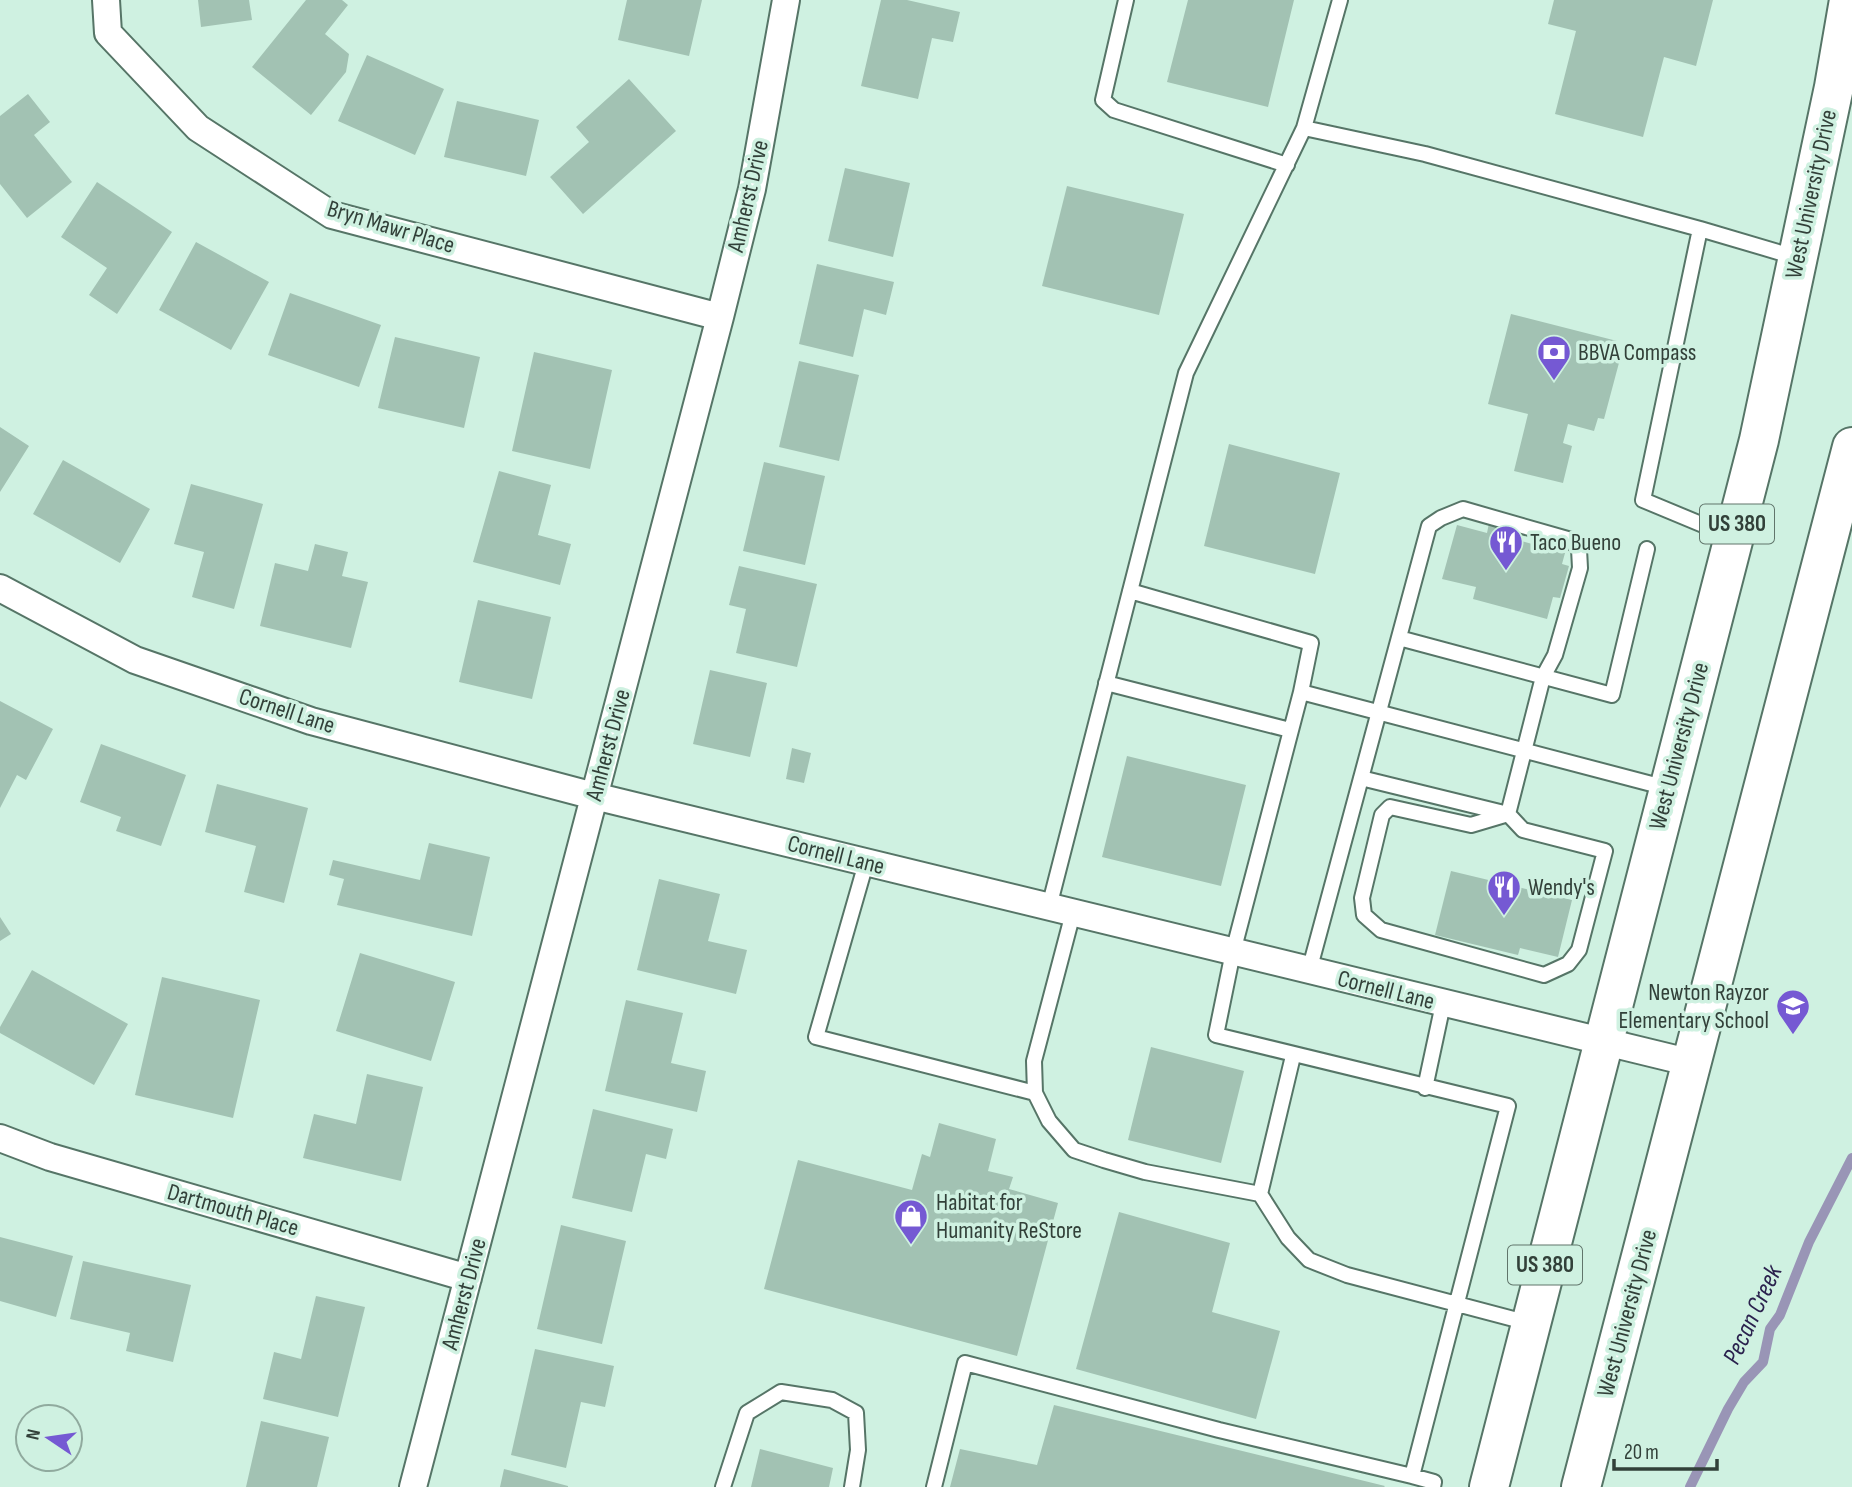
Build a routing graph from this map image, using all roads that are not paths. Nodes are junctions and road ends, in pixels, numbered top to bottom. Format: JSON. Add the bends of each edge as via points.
{"nodes":[{"id":1,"x":106,"y":0,"type":"edge"},
{"id":2,"x":786,"y":0,"type":"edge"},
{"id":3,"x":1126,"y":0,"type":"edge"},
{"id":4,"x":1340,"y":0,"type":"edge"},
{"id":5,"x":1849,"y":0,"type":"edge"},
{"id":6,"x":1304,"y":128,"type":"junction"},
{"id":7,"x":1287,"y":165,"type":"junction"},
{"id":8,"x":1700,"y":229,"type":"junction"},
{"id":9,"x":1797,"y":258,"type":"junction"},
{"id":10,"x":720,"y":317,"type":"junction"},
{"id":11,"x":1852,"y":447,"type":"edge"},
{"id":12,"x":1733,"y":537,"type":"junction"},
{"id":13,"x":1647,"y":549,"type":"dead end"},
{"id":14,"x":0,"y":588,"type":"edge"},
{"id":15,"x":1130,"y":591,"type":"junction"},
{"id":16,"x":1399,"y":638,"type":"junction"},
{"id":17,"x":1543,"y":677,"type":"junction"},
{"id":18,"x":1106,"y":683,"type":"junction"},
{"id":19,"x":1301,"y":692,"type":"junction"},
{"id":20,"x":1379,"y":713,"type":"junction"},
{"id":21,"x":1290,"y":730,"type":"junction"},
{"id":22,"x":1524,"y":750,"type":"junction"},
{"id":23,"x":1361,"y":778,"type":"junction"},
{"id":24,"x":1668,"y":788,"type":"junction"},
{"id":25,"x":594,"y":796,"type":"junction"},
{"id":26,"x":1508,"y":814,"type":"junction"},
{"id":27,"x":866,"y":863,"type":"junction"},
{"id":28,"x":1061,"y":910,"type":"junction"},
{"id":29,"x":1233,"y":952,"type":"junction"},
{"id":30,"x":1309,"y":971,"type":"junction"},
{"id":31,"x":1443,"y":1004,"type":"junction"},
{"id":32,"x":1602,"y":1042,"type":"junction"},
{"id":33,"x":1293,"y":1056,"type":"junction"},
{"id":34,"x":1692,"y":1063,"type":"junction"},
{"id":35,"x":1425,"y":1088,"type":"junction"},
{"id":36,"x":1035,"y":1093,"type":"junction"},
{"id":37,"x":0,"y":1138,"type":"edge"},
{"id":38,"x":1260,"y":1194,"type":"junction"},
{"id":39,"x":468,"y":1278,"type":"junction"},
{"id":40,"x":1459,"y":1305,"type":"junction"},
{"id":41,"x":1531,"y":1323,"type":"junction"},
{"id":42,"x":1412,"y":1476,"type":"junction"},
{"id":43,"x":413,"y":1487,"type":"edge"},
{"id":44,"x":723,"y":1487,"type":"edge"},
{"id":45,"x":852,"y":1487,"type":"edge"},
{"id":46,"x":934,"y":1487,"type":"edge"},
{"id":47,"x":1433,"y":1487,"type":"edge"},
{"id":48,"x":1489,"y":1487,"type":"edge"},
{"id":49,"x":1581,"y":1487,"type":"edge"}],
"edges":[{"from":1,"to":10,"type":"street","name":"Bryn Mawr Place","via":[[108,33],[198,128],[332,215]]},
{"from":2,"to":10,"type":"street","name":"Amherst Drive","via":[[752,189]]},
{"from":3,"to":7,"type":"lane","via":[[1103,100],[1114,110]]},
{"from":4,"to":6,"type":"lane"},
{"from":5,"to":9,"type":"main road","name":"West University Drive","number":"US 380"},
{"from":6,"to":7,"type":"lane"},
{"from":6,"to":8,"type":"lane","via":[[1424,154]]},
{"from":7,"to":15,"type":"lane","via":[[1186,373]]},
{"from":8,"to":9,"type":"lane"},
{"from":8,"to":12,"type":"lane","via":[[1643,500]]},
{"from":9,"to":12,"type":"main road","name":"West University Drive","number":"US 380","via":[[1759,440]]},
{"from":10,"to":25,"type":"street","name":"Amherst Drive"},
{"from":11,"to":34,"type":"main road","name":"West University Drive"},
{"from":12,"to":24,"type":"main road","name":"West University Drive","number":"US 380"},
{"from":13,"to":17,"type":"lane","via":[[1612,695]]},
{"from":14,"to":25,"type":"street","name":"Cornell Lane","via":[[135,660],[311,721]]},
{"from":15,"to":18,"type":"lane"},
{"from":15,"to":19,"type":"lane","via":[[1311,643]]},
{"from":16,"to":17,"type":"lane"},
{"from":16,"to":17,"type":"lane","via":[[1429,526],[1462,509],[1571,540],[1578,549],[1580,568],[1555,655]]},
{"from":16,"to":20,"type":"lane"},
{"from":17,"to":22,"type":"lane"},
{"from":18,"to":21,"type":"lane"},
{"from":18,"to":28,"type":"lane"},
{"from":19,"to":20,"type":"lane"},
{"from":19,"to":21,"type":"lane"},
{"from":20,"to":22,"type":"lane"},
{"from":20,"to":23,"type":"lane"},
{"from":21,"to":29,"type":"lane"},
{"from":22,"to":24,"type":"lane"},
{"from":22,"to":26,"type":"lane"},
{"from":23,"to":26,"type":"lane"},
{"from":23,"to":30,"type":"lane"},
{"from":24,"to":32,"type":"main road","name":"West University Drive","number":"US 380"},
{"from":25,"to":27,"type":"street","name":"Cornell Lane"},
{"from":25,"to":39,"type":"street","name":"Amherst Drive"},
{"from":26,"to":26,"type":"lane","via":[[1471,825],[1390,807],[1382,816],[1362,898],[1364,915],[1381,930],[1544,975],[1568,964],[1580,950],[1605,851],[1523,830]]},
{"from":27,"to":28,"type":"street","name":"Cornell Lane"},
{"from":27,"to":36,"type":"lane","via":[[816,1037]]},
{"from":28,"to":29,"type":"street","name":"Cornell Lane"},
{"from":28,"to":36,"type":"lane","via":[[1034,1061]]},
{"from":29,"to":30,"type":"street","name":"Cornell Lane"},
{"from":29,"to":33,"type":"lane","via":[[1216,1035]]},
{"from":30,"to":31,"type":"street","name":"Cornell Lane"},
{"from":31,"to":32,"type":"street","name":"Cornell Lane"},
{"from":31,"to":35,"type":"lane"},
{"from":32,"to":34,"type":"street","name":"Cornell Lane"},
{"from":32,"to":41,"type":"main road","name":"West University Drive","number":"US 380"},
{"from":33,"to":35,"type":"lane"},
{"from":33,"to":38,"type":"lane"},
{"from":34,"to":49,"type":"main road","name":"West University Drive"},
{"from":35,"to":40,"type":"lane","via":[[1508,1106]]},
{"from":36,"to":38,"type":"lane","via":[[1049,1122],[1074,1150],[1145,1172]]},
{"from":37,"to":39,"type":"street","name":"Dartmouth Place","via":[[50,1157]]},
{"from":38,"to":40,"type":"lane","via":[[1288,1238],[1309,1260]]},
{"from":39,"to":43,"type":"street","name":"Amherst Drive"},
{"from":40,"to":41,"type":"lane"},
{"from":40,"to":42,"type":"lane"},
{"from":41,"to":48,"type":"main road","name":"West University Drive","number":"US 380"},
{"from":42,"to":46,"type":"lane","via":[[965,1363]]},
{"from":42,"to":47,"type":"lane","via":[[1434,1482]]},
{"from":44,"to":45,"type":"lane","via":[[747,1413],[781,1392],[832,1400],[856,1413],[858,1450]]}]}
